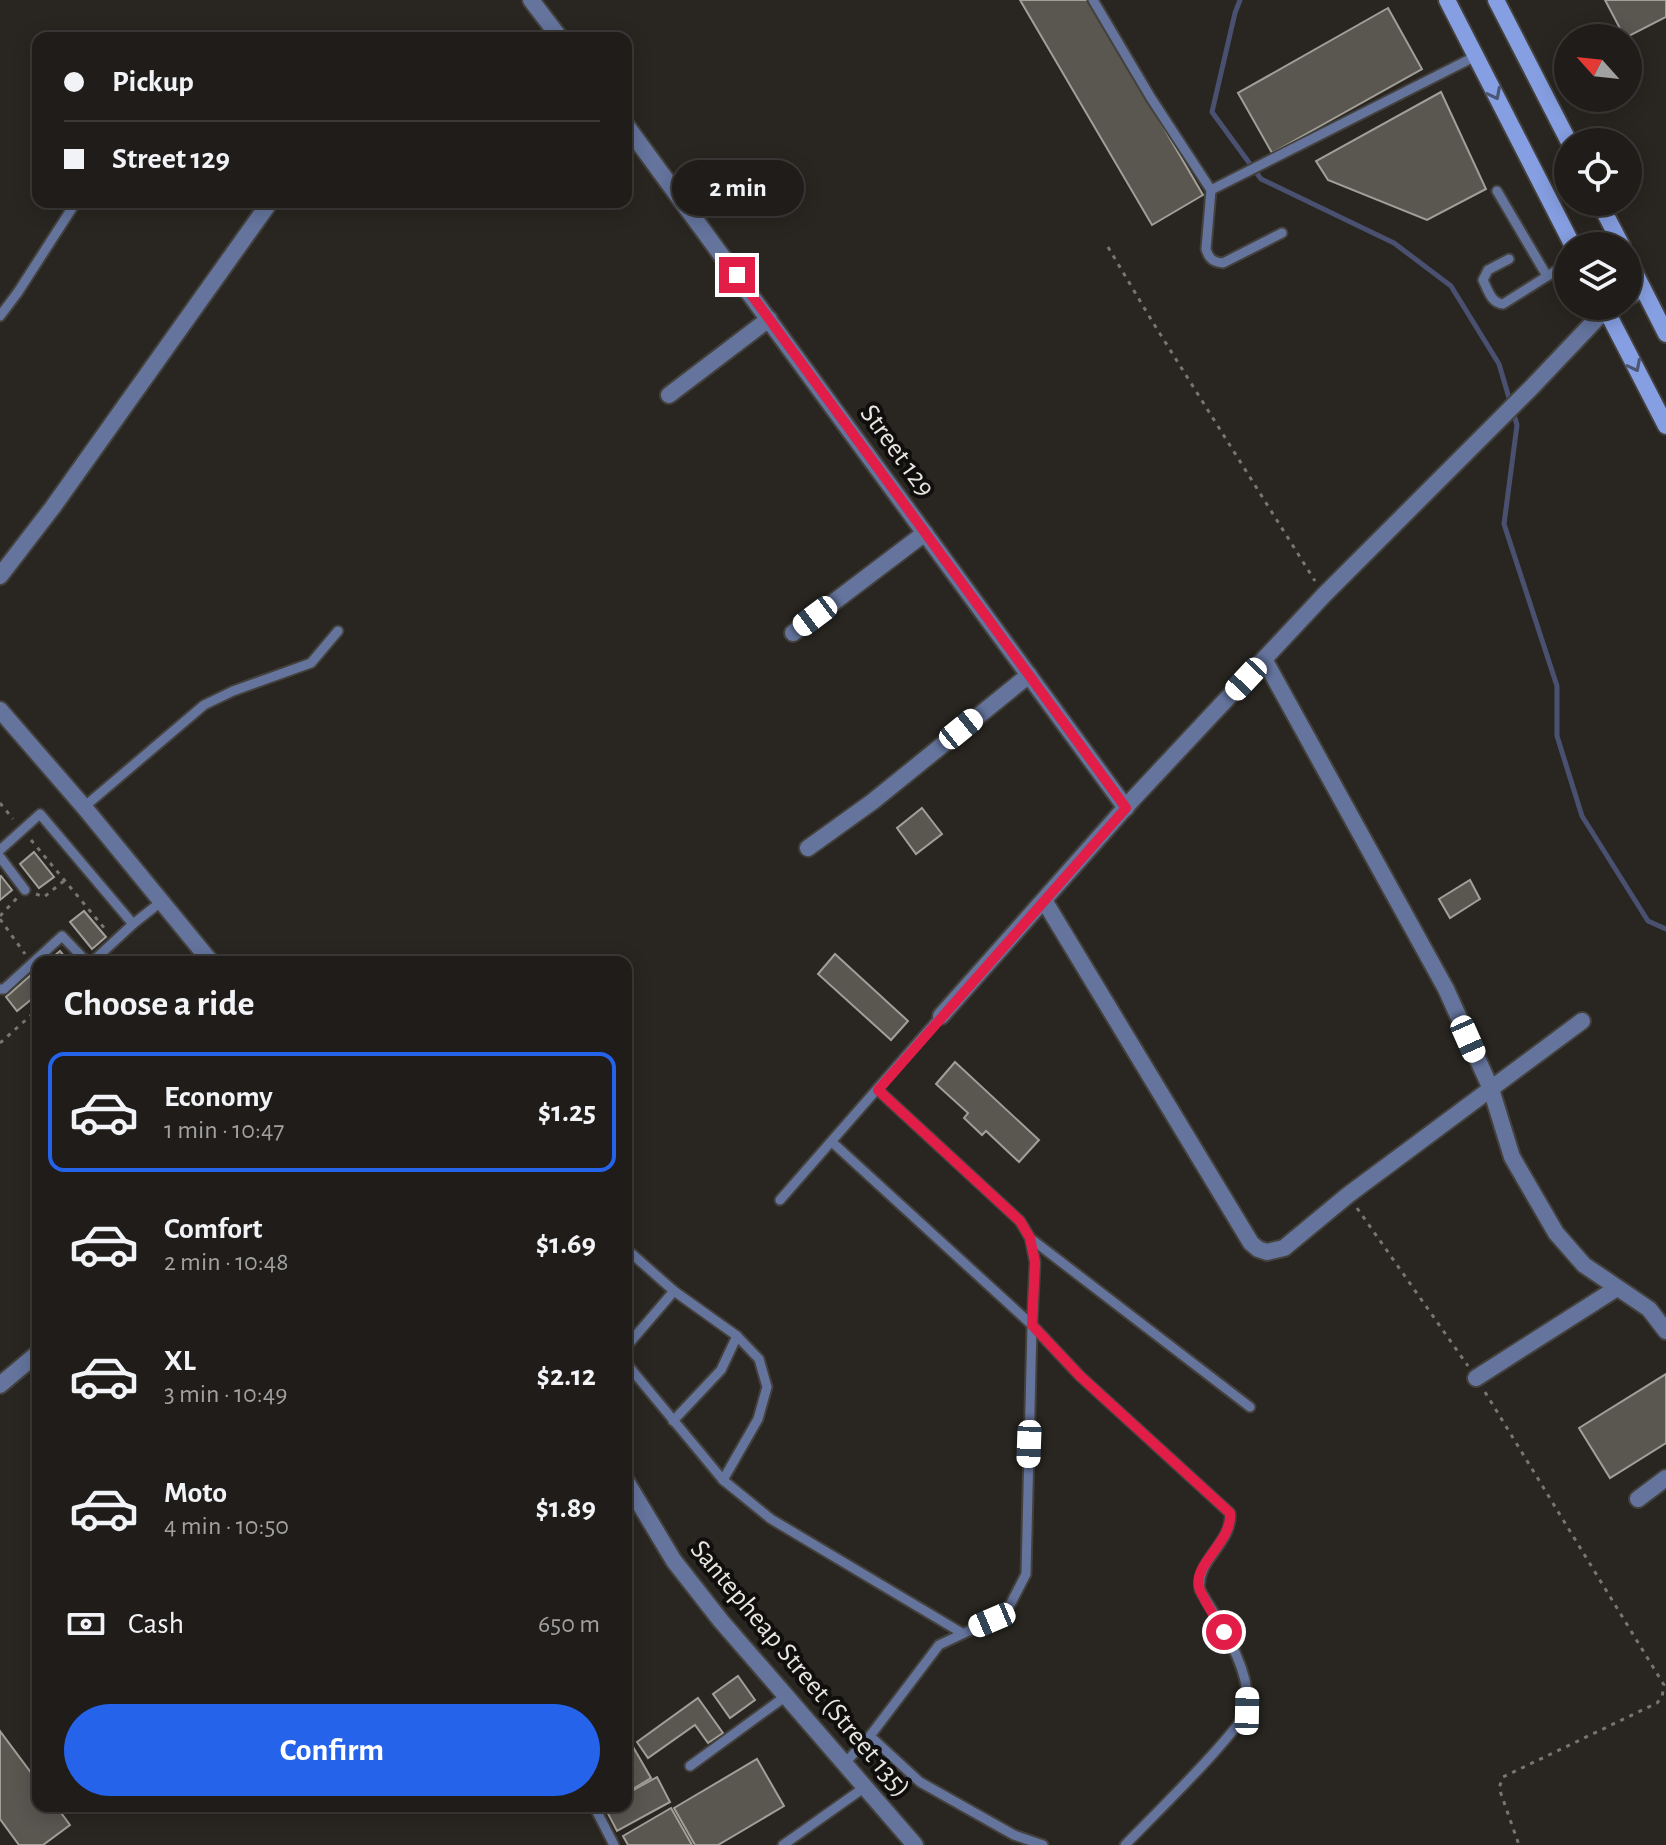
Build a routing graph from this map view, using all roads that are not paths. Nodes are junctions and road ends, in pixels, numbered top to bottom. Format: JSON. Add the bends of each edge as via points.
{"nodes":[{"id":1,"x":531,"y":0,"type":"edge"},
{"id":2,"x":1093,"y":0,"type":"edge"},
{"id":3,"x":1447,"y":0,"type":"edge"},
{"id":4,"x":1496,"y":0,"type":"edge"},
{"id":5,"x":555,"y":32,"type":"edge"},
{"id":6,"x":1476,"y":56,"type":"junction"},
{"id":7,"x":1562,"y":128,"type":"edge"},
{"id":8,"x":632,"y":133,"type":"edge"},
{"id":9,"x":1211,"y":190,"type":"junction"},
{"id":10,"x":1497,"y":191,"type":"dead end"},
{"id":11,"x":72,"y":208,"type":"edge"},
{"id":12,"x":266,"y":208,"type":"edge"},
{"id":13,"x":1566,"y":232,"type":"edge"},
{"id":14,"x":1282,"y":233,"type":"dead end"},
{"id":15,"x":1509,"y":259,"type":"dead end"},
{"id":16,"x":1554,"y":272,"type":"edge"},
{"id":17,"x":1547,"y":276,"type":"junction"},
{"id":18,"x":1642,"y":301,"type":"edge"},
{"id":19,"x":0,"y":316,"type":"edge"},
{"id":20,"x":769,"y":319,"type":"junction"},
{"id":21,"x":1595,"y":320,"type":"edge"},
{"id":22,"x":1613,"y":320,"type":"edge"},
{"id":23,"x":1666,"y":334,"type":"edge"},
{"id":24,"x":669,"y":395,"type":"dead end"},
{"id":25,"x":1666,"y":426,"type":"edge"},
{"id":26,"x":925,"y":533,"type":"junction"},
{"id":27,"x":0,"y":576,"type":"edge"},
{"id":28,"x":338,"y":631,"type":"dead end"},
{"id":29,"x":793,"y":633,"type":"dead end"},
{"id":30,"x":1264,"y":659,"type":"junction"},
{"id":31,"x":1029,"y":675,"type":"junction"},
{"id":32,"x":0,"y":710,"type":"edge"},
{"id":33,"x":84,"y":807,"type":"junction"},
{"id":34,"x":1126,"y":808,"type":"junction"},
{"id":35,"x":808,"y":848,"type":"dead end"},
{"id":36,"x":0,"y":850,"type":"edge"},
{"id":37,"x":0,"y":857,"type":"edge"},
{"id":38,"x":25,"y":890,"type":"road end"},
{"id":39,"x":162,"y":901,"type":"junction"},
{"id":40,"x":1045,"y":902,"type":"junction"},
{"id":41,"x":133,"y":924,"type":"junction"},
{"id":42,"x":41,"y":956,"type":"edge"},
{"id":43,"x":84,"y":956,"type":"edge"},
{"id":44,"x":97,"y":956,"type":"edge"},
{"id":45,"x":206,"y":956,"type":"edge"},
{"id":46,"x":32,"y":964,"type":"edge"},
{"id":47,"x":0,"y":989,"type":"edge"},
{"id":48,"x":941,"y":1016,"type":"joint"},
{"id":49,"x":1582,"y":1021,"type":"dead end"},
{"id":50,"x":1491,"y":1089,"type":"junction"},
{"id":51,"x":878,"y":1090,"type":"junction"},
{"id":52,"x":832,"y":1142,"type":"junction"},
{"id":53,"x":780,"y":1200,"type":"dead end"},
{"id":54,"x":1030,"y":1238,"type":"junction"},
{"id":55,"x":632,"y":1254,"type":"edge"},
{"id":56,"x":1617,"y":1288,"type":"junction"},
{"id":57,"x":674,"y":1291,"type":"junction"},
{"id":58,"x":1032,"y":1325,"type":"junction"},
{"id":59,"x":1666,"y":1331,"type":"edge"},
{"id":60,"x":737,"y":1336,"type":"junction"},
{"id":61,"x":632,"y":1340,"type":"edge"},
{"id":62,"x":32,"y":1358,"type":"edge"},
{"id":63,"x":632,"y":1370,"type":"edge"},
{"id":64,"x":1476,"y":1378,"type":"road end"},
{"id":65,"x":0,"y":1385,"type":"edge"},
{"id":66,"x":1250,"y":1407,"type":"dead end"},
{"id":67,"x":673,"y":1421,"type":"junction"},
{"id":68,"x":1666,"y":1478,"type":"edge"},
{"id":69,"x":723,"y":1480,"type":"junction"},
{"id":70,"x":632,"y":1491,"type":"edge"},
{"id":71,"x":1638,"y":1499,"type":"dead end"},
{"id":72,"x":962,"y":1633,"type":"junction"},
{"id":73,"x":786,"y":1696,"type":"junction"},
{"id":74,"x":870,"y":1736,"type":"junction"},
{"id":75,"x":845,"y":1763,"type":"junction"},
{"id":76,"x":690,"y":1766,"type":"dead end"},
{"id":77,"x":865,"y":1787,"type":"junction"},
{"id":78,"x":597,"y":1812,"type":"edge"},
{"id":79,"x":614,"y":1845,"type":"edge"},
{"id":80,"x":783,"y":1845,"type":"edge"},
{"id":81,"x":915,"y":1845,"type":"edge"},
{"id":82,"x":1043,"y":1845,"type":"edge"},
{"id":83,"x":1125,"y":1845,"type":"edge"}],
"edges":[{"from":1,"to":5,"type":"street"},
{"from":2,"to":9,"type":"lane"},
{"from":3,"to":6,"type":"main road"},
{"from":4,"to":7,"type":"main road"},
{"from":6,"to":9,"type":"lane"},
{"from":6,"to":13,"type":"main road","one_way":true},
{"from":8,"to":20,"type":"street","name":"Street 129"},
{"from":9,"to":14,"type":"lane","via":[[1206,249],[1215,262],[1223,263]]},
{"from":10,"to":17,"type":"lane"},
{"from":11,"to":19,"type":"lane"},
{"from":12,"to":27,"type":"street"},
{"from":15,"to":17,"type":"lane","via":[[1488,270],[1483,280],[1498,304]]},
{"from":16,"to":17,"type":"lane"},
{"from":18,"to":23,"type":"main road"},
{"from":20,"to":24,"type":"street"},
{"from":20,"to":26,"type":"street","name":"Street 129"},
{"from":21,"to":30,"type":"street"},
{"from":22,"to":25,"type":"main road","one_way":true},
{"from":26,"to":29,"type":"street"},
{"from":26,"to":31,"type":"street","name":"Street 129"},
{"from":28,"to":33,"type":"lane","via":[[311,663],[204,705]]},
{"from":30,"to":34,"type":"street"},
{"from":30,"to":50,"type":"street","via":[[1446,989]]},
{"from":31,"to":34,"type":"street","name":"Street 129"},
{"from":31,"to":35,"type":"street"},
{"from":32,"to":33,"type":"street"},
{"from":33,"to":39,"type":"street"},
{"from":34,"to":40,"type":"street"},
{"from":36,"to":41,"type":"lane","via":[[40,814]]},
{"from":37,"to":38,"type":"lane"},
{"from":39,"to":41,"type":"lane"},
{"from":39,"to":45,"type":"street"},
{"from":40,"to":48,"type":"street"},
{"from":40,"to":50,"type":"street","via":[[1258,1249],[1284,1248]]},
{"from":41,"to":44,"type":"lane"},
{"from":42,"to":43,"type":"lane","via":[[62,936]]},
{"from":46,"to":47,"type":"lane"},
{"from":48,"to":51,"type":"lane"},
{"from":49,"to":50,"type":"street"},
{"from":50,"to":56,"type":"street","via":[[1512,1157],[1556,1233],[1584,1265]]},
{"from":51,"to":52,"type":"lane"},
{"from":51,"to":54,"type":"lane","via":[[1020,1221]]},
{"from":52,"to":53,"type":"lane"},
{"from":52,"to":58,"type":"lane"},
{"from":54,"to":58,"type":"lane","via":[[1035,1262]]},
{"from":54,"to":66,"type":"lane"},
{"from":55,"to":57,"type":"lane"},
{"from":56,"to":59,"type":"street","via":[[1649,1309]]},
{"from":56,"to":64,"type":"street"},
{"from":57,"to":60,"type":"lane"},
{"from":57,"to":61,"type":"lane"},
{"from":58,"to":72,"type":"lane","via":[[1026,1574],[1010,1605]]},
{"from":58,"to":83,"type":"lane","via":[[1230,1513],[1225,1537],[1198,1579],[1237,1653],[1247,1711]]},
{"from":60,"to":67,"type":"lane","via":[[721,1370]]},
{"from":60,"to":69,"type":"lane","via":[[759,1359],[767,1387],[758,1419]]},
{"from":62,"to":65,"type":"street"},
{"from":63,"to":67,"type":"lane"},
{"from":67,"to":69,"type":"lane"},
{"from":68,"to":71,"type":"street"},
{"from":69,"to":72,"type":"lane","via":[[771,1519]]},
{"from":70,"to":73,"type":"street","name":"Santepheap Street (Street 135)","via":[[674,1561]]},
{"from":72,"to":74,"type":"lane","via":[[939,1645]]},
{"from":73,"to":75,"type":"street","name":"Santepheap Street (Street 135)"},
{"from":73,"to":76,"type":"lane"},
{"from":74,"to":75,"type":"lane"},
{"from":74,"to":82,"type":"lane","via":[[920,1782],[1014,1835]]},
{"from":75,"to":77,"type":"street","name":"Santepheap Street (Street 135)"},
{"from":77,"to":80,"type":"lane"},
{"from":77,"to":81,"type":"street","name":"Santepheap Street (Street 135)"},
{"from":78,"to":79,"type":"lane"}]}
